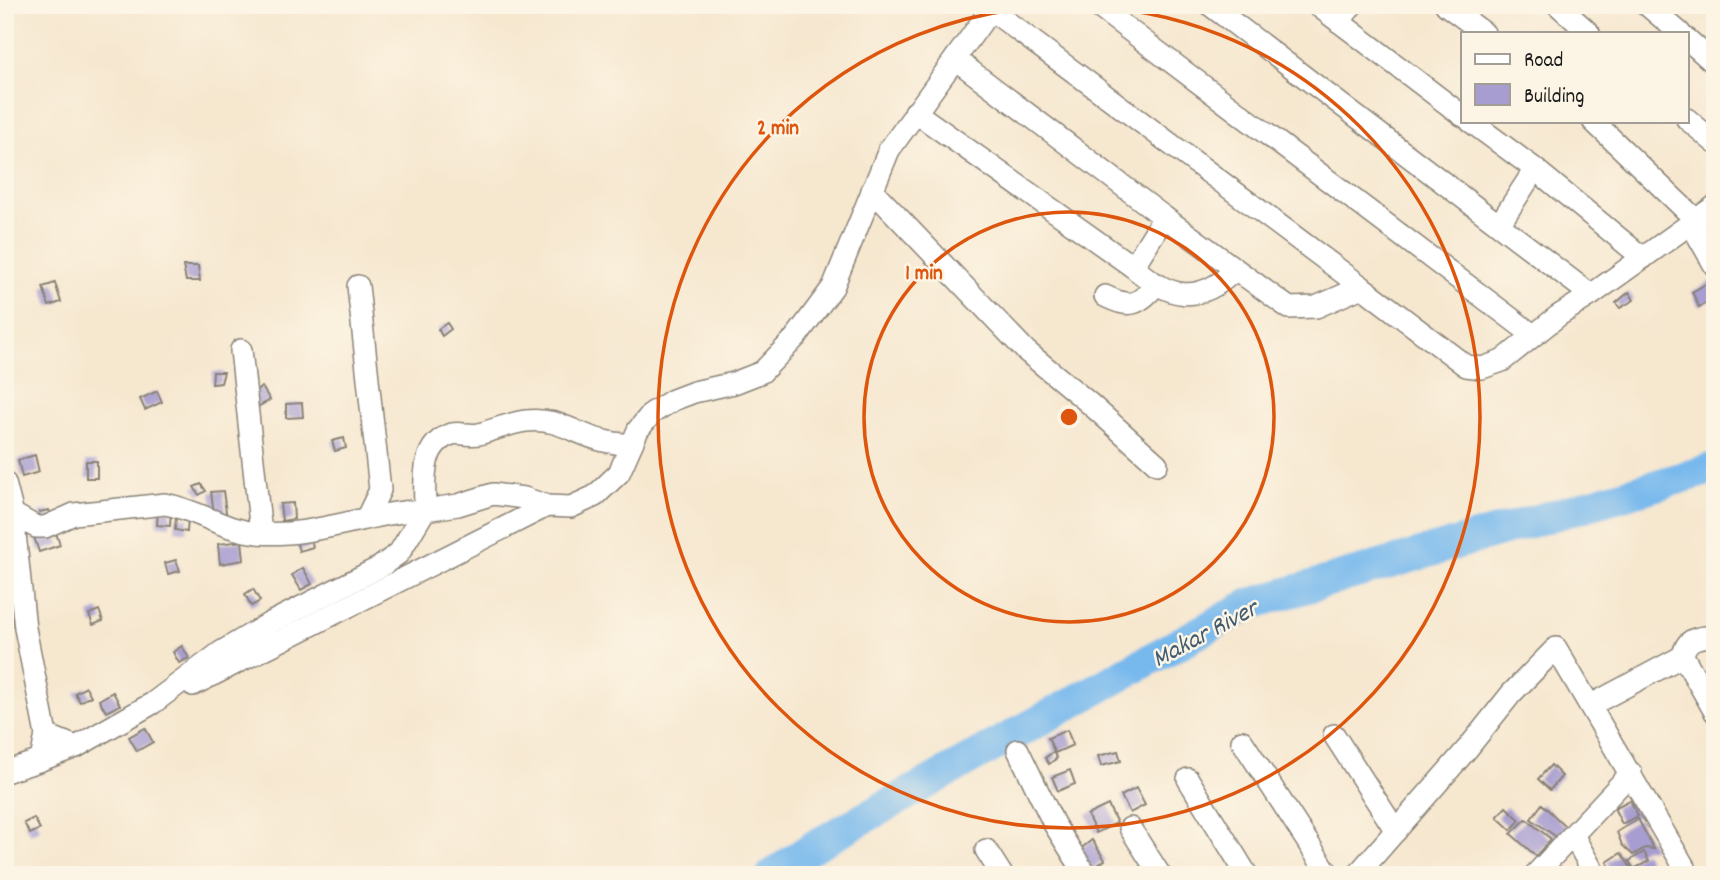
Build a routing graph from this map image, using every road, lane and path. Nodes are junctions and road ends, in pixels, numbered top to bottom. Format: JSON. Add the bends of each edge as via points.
{"nodes":[{"id":1,"x":1096,"y":5,"type":"edge"},
{"id":2,"x":1210,"y":5,"type":"edge"},
{"id":3,"x":1317,"y":5,"type":"edge"},
{"id":4,"x":1446,"y":5,"type":"edge"},
{"id":5,"x":1558,"y":5,"type":"edge"},
{"id":6,"x":1647,"y":5,"type":"edge"},
{"id":7,"x":993,"y":8,"type":"edge"},
{"id":8,"x":1345,"y":14,"type":"edge"},
{"id":9,"x":1483,"y":32,"type":"edge"},
{"id":10,"x":1589,"y":32,"type":"edge"},
{"id":11,"x":1679,"y":32,"type":"edge"},
{"id":12,"x":1688,"y":40,"type":"edge"},
{"id":13,"x":955,"y":60,"type":"junction"},
{"id":14,"x":1715,"y":64,"type":"edge"},
{"id":15,"x":915,"y":112,"type":"junction"},
{"id":16,"x":1461,"y":114,"type":"edge"},
{"id":17,"x":1688,"y":120,"type":"edge"},
{"id":18,"x":1471,"y":122,"type":"edge"},
{"id":19,"x":1594,"y":122,"type":"edge"},
{"id":20,"x":1715,"y":143,"type":"edge"},
{"id":21,"x":1535,"y":169,"type":"junction"},
{"id":22,"x":872,"y":190,"type":"junction"},
{"id":23,"x":1715,"y":206,"type":"edge"},
{"id":24,"x":1164,"y":217,"type":"junction"},
{"id":25,"x":1693,"y":222,"type":"junction"},
{"id":26,"x":1499,"y":225,"type":"junction"},
{"id":27,"x":1643,"y":258,"type":"junction"},
{"id":28,"x":1715,"y":266,"type":"edge"},
{"id":29,"x":1133,"y":267,"type":"junction"},
{"id":30,"x":1229,"y":276,"type":"junction"},
{"id":31,"x":1157,"y":284,"type":"junction"},
{"id":32,"x":358,"y":286,"type":"dead end"},
{"id":33,"x":1362,"y":287,"type":"junction"},
{"id":34,"x":1591,"y":295,"type":"junction"},
{"id":35,"x":1105,"y":296,"type":"dead end"},
{"id":36,"x":1533,"y":335,"type":"junction"},
{"id":37,"x":241,"y":351,"type":"dead end"},
{"id":38,"x":631,"y":445,"type":"junction"},
{"id":39,"x":1157,"y":464,"type":"dead end"},
{"id":40,"x":5,"y":483,"type":"edge"},
{"id":41,"x":547,"y":506,"type":"junction"},
{"id":42,"x":425,"y":510,"type":"junction"},
{"id":43,"x":13,"y":514,"type":"junction"},
{"id":44,"x":367,"y":517,"type":"junction"},
{"id":45,"x":261,"y":533,"type":"junction"},
{"id":46,"x":1715,"y":636,"type":"edge"},
{"id":47,"x":1683,"y":656,"type":"junction"},
{"id":48,"x":1591,"y":705,"type":"junction"},
{"id":49,"x":1715,"y":712,"type":"edge"},
{"id":50,"x":129,"y":718,"type":"junction"},
{"id":51,"x":46,"y":735,"type":"junction"},
{"id":52,"x":1334,"y":735,"type":"dead end"},
{"id":53,"x":1242,"y":741,"type":"dead end"},
{"id":54,"x":76,"y":747,"type":"junction"},
{"id":55,"x":1018,"y":750,"type":"dead end"},
{"id":56,"x":41,"y":760,"type":"junction"},
{"id":57,"x":5,"y":772,"type":"edge"},
{"id":58,"x":1632,"y":773,"type":"junction"},
{"id":59,"x":1188,"y":779,"type":"dead end"},
{"id":60,"x":1130,"y":828,"type":"dead end"},
{"id":61,"x":1396,"y":831,"type":"junction"},
{"id":62,"x":1573,"y":835,"type":"junction"},
{"id":63,"x":986,"y":850,"type":"dead end"},
{"id":64,"x":1002,"y":875,"type":"edge"},
{"id":65,"x":1086,"y":875,"type":"edge"},
{"id":66,"x":1160,"y":875,"type":"edge"},
{"id":67,"x":1247,"y":875,"type":"edge"},
{"id":68,"x":1329,"y":875,"type":"edge"},
{"id":69,"x":1357,"y":875,"type":"edge"},
{"id":70,"x":1535,"y":875,"type":"edge"},
{"id":71,"x":1595,"y":875,"type":"edge"},
{"id":72,"x":1689,"y":875,"type":"edge"}],
"edges":[{"from":1,"to":36,"type":"street"},
{"from":2,"to":26,"type":"street"},
{"from":3,"to":8,"type":"street"},
{"from":4,"to":9,"type":"street"},
{"from":5,"to":10,"type":"street"},
{"from":6,"to":11,"type":"street"},
{"from":7,"to":13,"type":"street"},
{"from":7,"to":33,"type":"street"},
{"from":8,"to":16,"type":"street"},
{"from":12,"to":14,"type":"street"},
{"from":13,"to":15,"type":"street"},
{"from":13,"to":24,"type":"street"},
{"from":15,"to":22,"type":"street","via":[[889,150]]},
{"from":15,"to":29,"type":"street"},
{"from":17,"to":20,"type":"street"},
{"from":18,"to":21,"type":"street"},
{"from":19,"to":25,"type":"street"},
{"from":21,"to":26,"type":"street"},
{"from":21,"to":27,"type":"street"},
{"from":22,"to":38,"type":"street","via":[[833,287],[796,337],[762,372],[694,392],[652,413]]},
{"from":22,"to":39,"type":"street","via":[[1026,351]]},
{"from":23,"to":25,"type":"street"},
{"from":24,"to":29,"type":"street"},
{"from":24,"to":30,"type":"street"},
{"from":25,"to":27,"type":"street"},
{"from":25,"to":28,"type":"street"},
{"from":26,"to":34,"type":"street"},
{"from":27,"to":34,"type":"street"},
{"from":29,"to":31,"type":"street"},
{"from":30,"to":31,"type":"street","via":[[1193,294],[1174,294]]},
{"from":30,"to":33,"type":"street","via":[[1255,284],[1289,308],[1298,309],[1316,307]]},
{"from":31,"to":35,"type":"street","via":[[1131,304]]},
{"from":32,"to":44,"type":"street","via":[[380,490]]},
{"from":33,"to":36,"type":"street","via":[[1466,366],[1482,368],[1502,361]]},
{"from":34,"to":36,"type":"street"},
{"from":37,"to":45,"type":"street"},
{"from":38,"to":41,"type":"street","via":[[619,473],[596,496],[571,507]]},
{"from":38,"to":42,"type":"street","via":[[602,441],[550,422],[526,421],[474,435],[454,434],[441,439],[424,468]]},
{"from":40,"to":43,"type":"street"},
{"from":41,"to":42,"type":"street","via":[[493,494]]},
{"from":41,"to":50,"type":"street"},
{"from":42,"to":44,"type":"street"},
{"from":42,"to":50,"type":"street","via":[[398,553],[380,567],[221,652]]},
{"from":43,"to":45,"type":"street","via":[[45,527],[74,514],[165,504],[218,524]]},
{"from":43,"to":51,"type":"street","via":[[25,628]]},
{"from":44,"to":45,"type":"street"},
{"from":46,"to":47,"type":"street","via":[[1695,637]]},
{"from":47,"to":48,"type":"street"},
{"from":47,"to":49,"type":"street"},
{"from":48,"to":58,"type":"street"},
{"from":48,"to":61,"type":"street","via":[[1556,648],[1511,694]]},
{"from":50,"to":54,"type":"street"},
{"from":51,"to":54,"type":"street"},
{"from":51,"to":56,"type":"street"},
{"from":52,"to":61,"type":"street"},
{"from":53,"to":68,"type":"street"},
{"from":54,"to":56,"type":"street"},
{"from":55,"to":65,"type":"street","via":[[1054,824]]},
{"from":56,"to":57,"type":"street"},
{"from":58,"to":62,"type":"street"},
{"from":58,"to":72,"type":"street"},
{"from":59,"to":67,"type":"street"},
{"from":60,"to":66,"type":"street"},
{"from":61,"to":69,"type":"street"},
{"from":62,"to":70,"type":"street"},
{"from":62,"to":71,"type":"street"},
{"from":63,"to":64,"type":"street"}]}
